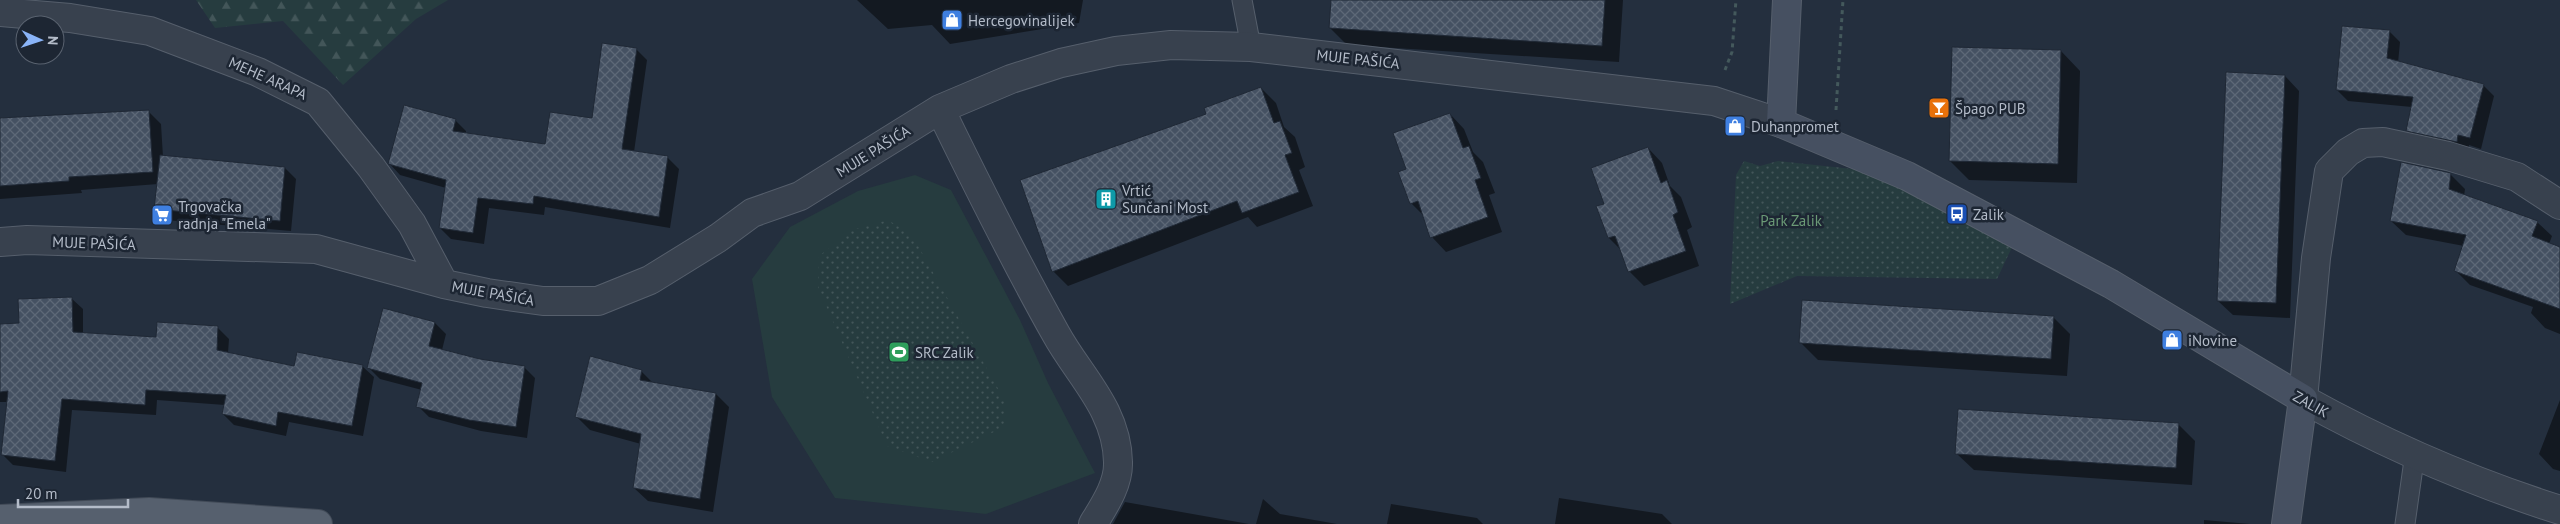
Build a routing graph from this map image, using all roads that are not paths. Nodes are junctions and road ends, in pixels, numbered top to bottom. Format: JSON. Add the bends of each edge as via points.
{"nodes":[{"id":1,"x":1242,"y":0,"type":"edge"},
{"id":2,"x":1787,"y":0,"type":"edge"},
{"id":3,"x":0,"y":12,"type":"edge"},
{"id":4,"x":1251,"y":47,"type":"junction"},
{"id":5,"x":940,"y":109,"type":"junction"},
{"id":6,"x":1781,"y":123,"type":"junction"},
{"id":7,"x":2560,"y":205,"type":"edge"},
{"id":8,"x":0,"y":242,"type":"edge"},
{"id":9,"x":444,"y":284,"type":"junction"},
{"id":10,"x":2303,"y":399,"type":"junction"},
{"id":11,"x":2415,"y":454,"type":"junction"},
{"id":12,"x":2560,"y":510,"type":"edge"},
{"id":13,"x":0,"y":519,"type":"edge"},
{"id":14,"x":318,"y":524,"type":"edge"},
{"id":15,"x":1093,"y":524,"type":"edge"},
{"id":16,"x":2286,"y":524,"type":"edge"},
{"id":17,"x":2405,"y":524,"type":"edge"}],
"edges":[{"from":1,"to":4,"type":"lane"},
{"from":2,"to":6,"type":"street"},
{"from":3,"to":9,"type":"street","name":"MEHE ARAPA","via":[[150,30],[258,72],[318,102],[372,167],[412,224]]},
{"from":4,"to":5,"type":"street","name":"MUJE PAŠIĆA","via":[[1170,45],[1116,51],[1061,62]]},
{"from":4,"to":6,"type":"street","name":"MUJE PAŠIĆA","via":[[1714,101]]},
{"from":5,"to":9,"type":"street","name":"MUJE PAŠIĆA","via":[[800,196],[752,213],[650,280],[598,301],[543,301]]},
{"from":5,"to":15,"type":"street","via":[[1057,336],[1099,396],[1119,462],[1112,492]]},
{"from":6,"to":10,"type":"street","name":"ZALIK","via":[[1907,176],[2111,284]]},
{"from":7,"to":10,"type":"street","via":[[2517,177],[2448,156],[2383,142],[2363,143],[2348,152],[2329,171],[2327,179]]},
{"from":8,"to":9,"type":"street","name":"MUJE PAŠIĆA","via":[[27,240],[316,249]]},
{"from":10,"to":11,"type":"street","name":"ZALIK","via":[[2361,431]]},
{"from":10,"to":16,"type":"street"},
{"from":11,"to":12,"type":"street","name":"ZALIK"},
{"from":11,"to":17,"type":"lane"},
{"from":13,"to":14,"type":"main road","via":[[149,512]]}]}
